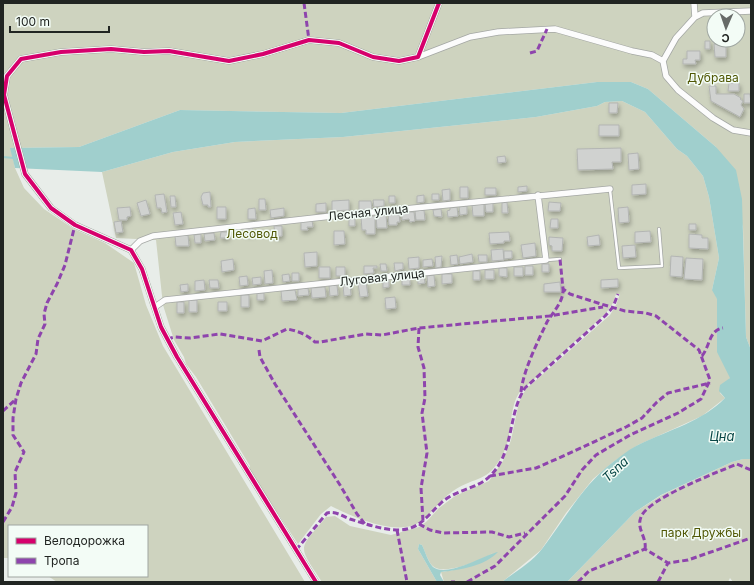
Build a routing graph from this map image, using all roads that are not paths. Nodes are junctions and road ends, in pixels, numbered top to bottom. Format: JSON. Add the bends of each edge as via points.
{"nodes":[{"id":1,"x":439,"y":3,"type":"edge"},
{"id":2,"x":694,"y":3,"type":"edge"},
{"id":3,"x":751,"y":11,"type":"edge"},
{"id":4,"x":695,"y":17,"type":"junction"},
{"id":5,"x":418,"y":57,"type":"junction"},
{"id":6,"x":663,"y":61,"type":"junction"},
{"id":7,"x":751,"y":133,"type":"edge"},
{"id":8,"x":610,"y":189,"type":"joint"},
{"id":9,"x":538,"y":195,"type":"junction"},
{"id":10,"x":658,"y":229,"type":"dead end"},
{"id":11,"x":131,"y":250,"type":"junction"},
{"id":12,"x":560,"y":259,"type":"dead end"},
{"id":13,"x":546,"y":260,"type":"junction"},
{"id":14,"x":155,"y":307,"type":"junction"},
{"id":15,"x":316,"y":582,"type":"edge"}],
"edges":[{"from":1,"to":5,"type":"street"},
{"from":2,"to":4,"type":"street"},
{"from":3,"to":4,"type":"street","via":[[703,13]]},
{"from":4,"to":6,"type":"street","via":[[676,38]]},
{"from":5,"to":6,"type":"street","via":[[470,37],[498,32],[555,29],[652,55]]},
{"from":5,"to":11,"type":"street","via":[[399,61],[373,57],[339,43],[309,40],[229,61],[170,51],[110,49],[61,52],[21,59],[7,76],[4,95],[25,174],[51,208],[75,225]]},
{"from":6,"to":7,"type":"street","via":[[666,76],[678,90],[713,118],[733,130]]},
{"from":8,"to":9,"type":"street","name":"Лесная улица"},
{"from":8,"to":10,"type":"lane","via":[[619,268],[662,266]]},
{"from":9,"to":11,"type":"street","name":"Лесная улица","via":[[153,236],[140,241]]},
{"from":9,"to":13,"type":"street"},
{"from":11,"to":14,"type":"street","via":[[142,269]]},
{"from":12,"to":13,"type":"lane"},
{"from":13,"to":14,"type":"street","name":"Луговая улица","via":[[165,300]]},
{"from":14,"to":15,"type":"street","via":[[160,327],[177,357]]}]}
